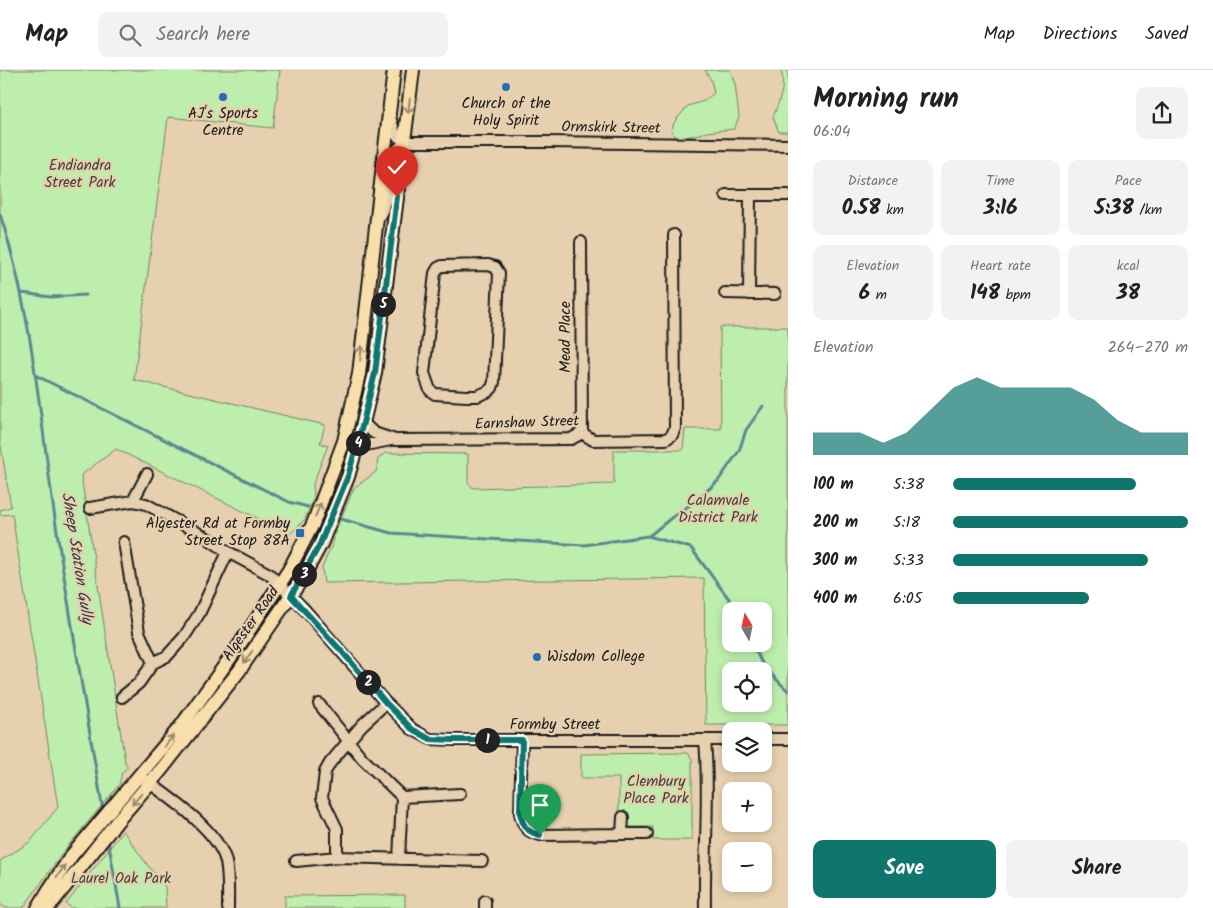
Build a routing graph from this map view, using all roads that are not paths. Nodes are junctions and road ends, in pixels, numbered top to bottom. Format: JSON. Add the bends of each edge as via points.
{"nodes":[{"id":1,"x":394,"y":70,"type":"edge"},
{"id":2,"x":412,"y":70,"type":"edge"},
{"id":3,"x":389,"y":113,"type":"junction"},
{"id":4,"x":404,"y":142,"type":"junction"},
{"id":5,"x":788,"y":145,"type":"edge"},
{"id":6,"x":726,"y":195,"type":"dead end"},
{"id":7,"x":750,"y":195,"type":"junction"},
{"id":8,"x":788,"y":195,"type":"edge"},
{"id":9,"x":674,"y":235,"type":"dead end"},
{"id":10,"x":581,"y":242,"type":"dead end"},
{"id":11,"x":373,"y":244,"type":"junction"},
{"id":12,"x":725,"y":294,"type":"dead end"},
{"id":13,"x":749,"y":294,"type":"junction"},
{"id":14,"x":775,"y":294,"type":"dead end"},
{"id":15,"x":478,"y":396,"type":"joint"},
{"id":16,"x":363,"y":423,"type":"junction"},
{"id":17,"x":582,"y":433,"type":"junction"},
{"id":18,"x":395,"y":440,"type":"junction"},
{"id":19,"x":356,"y":447,"type":"junction"},
{"id":20,"x":147,"y":474,"type":"dead end"},
{"id":21,"x":133,"y":501,"type":"junction"},
{"id":22,"x":90,"y":508,"type":"dead end"},
{"id":23,"x":124,"y":542,"type":"dead end"},
{"id":24,"x":228,"y":552,"type":"junction"},
{"id":25,"x":281,"y":584,"type":"junction"},
{"id":26,"x":291,"y":596,"type":"junction"},
{"id":27,"x":153,"y":663,"type":"junction"},
{"id":28,"x":122,"y":696,"type":"dead end"},
{"id":29,"x":386,"y":703,"type":"junction"},
{"id":30,"x":319,"y":704,"type":"dead end"},
{"id":31,"x":788,"y":739,"type":"edge"},
{"id":32,"x":349,"y":740,"type":"junction"},
{"id":33,"x":522,"y":740,"type":"junction"},
{"id":34,"x":705,"y":740,"type":"junction"},
{"id":35,"x":722,"y":740,"type":"edge"},
{"id":36,"x":772,"y":740,"type":"edge"},
{"id":37,"x":145,"y":780,"type":"junction"},
{"id":38,"x":460,"y":794,"type":"dead end"},
{"id":39,"x":402,"y":797,"type":"junction"},
{"id":40,"x":623,"y":817,"type":"dead end"},
{"id":41,"x":622,"y":834,"type":"junction"},
{"id":42,"x":647,"y":834,"type":"dead end"},
{"id":43,"x":337,"y":857,"type":"junction"},
{"id":44,"x":399,"y":860,"type":"junction"},
{"id":45,"x":296,"y":861,"type":"dead end"},
{"id":46,"x":482,"y":861,"type":"dead end"},
{"id":47,"x":38,"y":908,"type":"edge"},
{"id":48,"x":48,"y":908,"type":"edge"},
{"id":49,"x":228,"y":908,"type":"edge"},
{"id":50,"x":705,"y":908,"type":"edge"}],
"edges":[{"from":1,"to":3,"type":"main road","name":"Algester Road"},
{"from":2,"to":4,"type":"main road","name":"Algester Road","one_way":true},
{"from":3,"to":4,"type":"street","via":[[395,134]]},
{"from":3,"to":11,"type":"main road","name":"Algester Road"},
{"from":4,"to":5,"type":"street","name":"Ormskirk Street"},
{"from":4,"to":11,"type":"street","via":[[391,156],[387,194]]},
{"from":4,"to":16,"type":"main road","name":"Algester Road","via":[[375,373]]},
{"from":6,"to":7,"type":"street"},
{"from":7,"to":8,"type":"street"},
{"from":7,"to":13,"type":"street"},
{"from":9,"to":17,"type":"street","name":"Earnshaw Street","via":[[675,428],[672,435],[661,440],[593,440]]},
{"from":10,"to":17,"type":"street","name":"Mead Place"},
{"from":25,"to":11,"type":"main road","name":"Algester Road","one_way":true,"via":[[312,524],[344,440],[359,374]]},
{"from":12,"to":13,"type":"street"},
{"from":13,"to":14,"type":"street"},
{"from":15,"to":15,"type":"street","via":[[435,394],[426,382],[424,373],[435,273],[442,266],[488,265],[495,267],[498,273],[494,382],[492,388]]},
{"from":16,"to":18,"type":"street","name":"Earnshaw Street","via":[[374,432]]},
{"from":16,"to":19,"type":"main road","name":"Algester Road"},
{"from":17,"to":18,"type":"street","name":"Earnshaw Street","via":[[571,439]]},
{"from":18,"to":19,"type":"street"},
{"from":19,"to":26,"type":"main road","name":"Algester Road","via":[[348,476],[320,544]]},
{"from":20,"to":21,"type":"street"},
{"from":21,"to":22,"type":"street"},
{"from":21,"to":24,"type":"street","name":"Formby Street","via":[[154,509]]},
{"from":23,"to":27,"type":"street","via":[[139,632]]},
{"from":24,"to":25,"type":"street","name":"Formby Street"},
{"from":24,"to":27,"type":"street","via":[[199,614],[184,637],[167,656]]},
{"from":25,"to":26,"type":"street","name":"Formby Street"},
{"from":37,"to":25,"type":"main road","name":"Algester Road","one_way":true},
{"from":26,"to":29,"type":"street","name":"Formby Street"},
{"from":26,"to":37,"type":"main road","name":"Algester Road","one_way":true,"via":[[239,671]]},
{"from":27,"to":28,"type":"street","via":[[139,683]]},
{"from":29,"to":32,"type":"street"},
{"from":29,"to":33,"type":"street","name":"Formby Street","via":[[412,729],[430,739]]},
{"from":30,"to":32,"type":"street"},
{"from":31,"to":36,"type":"street"},
{"from":32,"to":39,"type":"street","via":[[362,758]]},
{"from":32,"to":43,"type":"street","via":[[325,772],[322,798],[337,829]]},
{"from":33,"to":34,"type":"street","name":"Formby Street"},
{"from":33,"to":41,"type":"street","via":[[520,813],[522,824],[529,832],[540,835]]},
{"from":34,"to":35,"type":"street","name":"Formby Street"},
{"from":34,"to":50,"type":"street"},
{"from":47,"to":37,"type":"main road","name":"Algester Road","one_way":true,"via":[[88,837],[115,806]]},
{"from":37,"to":48,"type":"main road","name":"Algester Road","one_way":true,"via":[[119,819]]},
{"from":37,"to":49,"type":"street","via":[[218,842],[226,861]]},
{"from":38,"to":39,"type":"street"},
{"from":39,"to":44,"type":"street"},
{"from":40,"to":41,"type":"street"},
{"from":41,"to":42,"type":"street"},
{"from":43,"to":44,"type":"street"},
{"from":43,"to":45,"type":"street"},
{"from":44,"to":46,"type":"street"}]}
